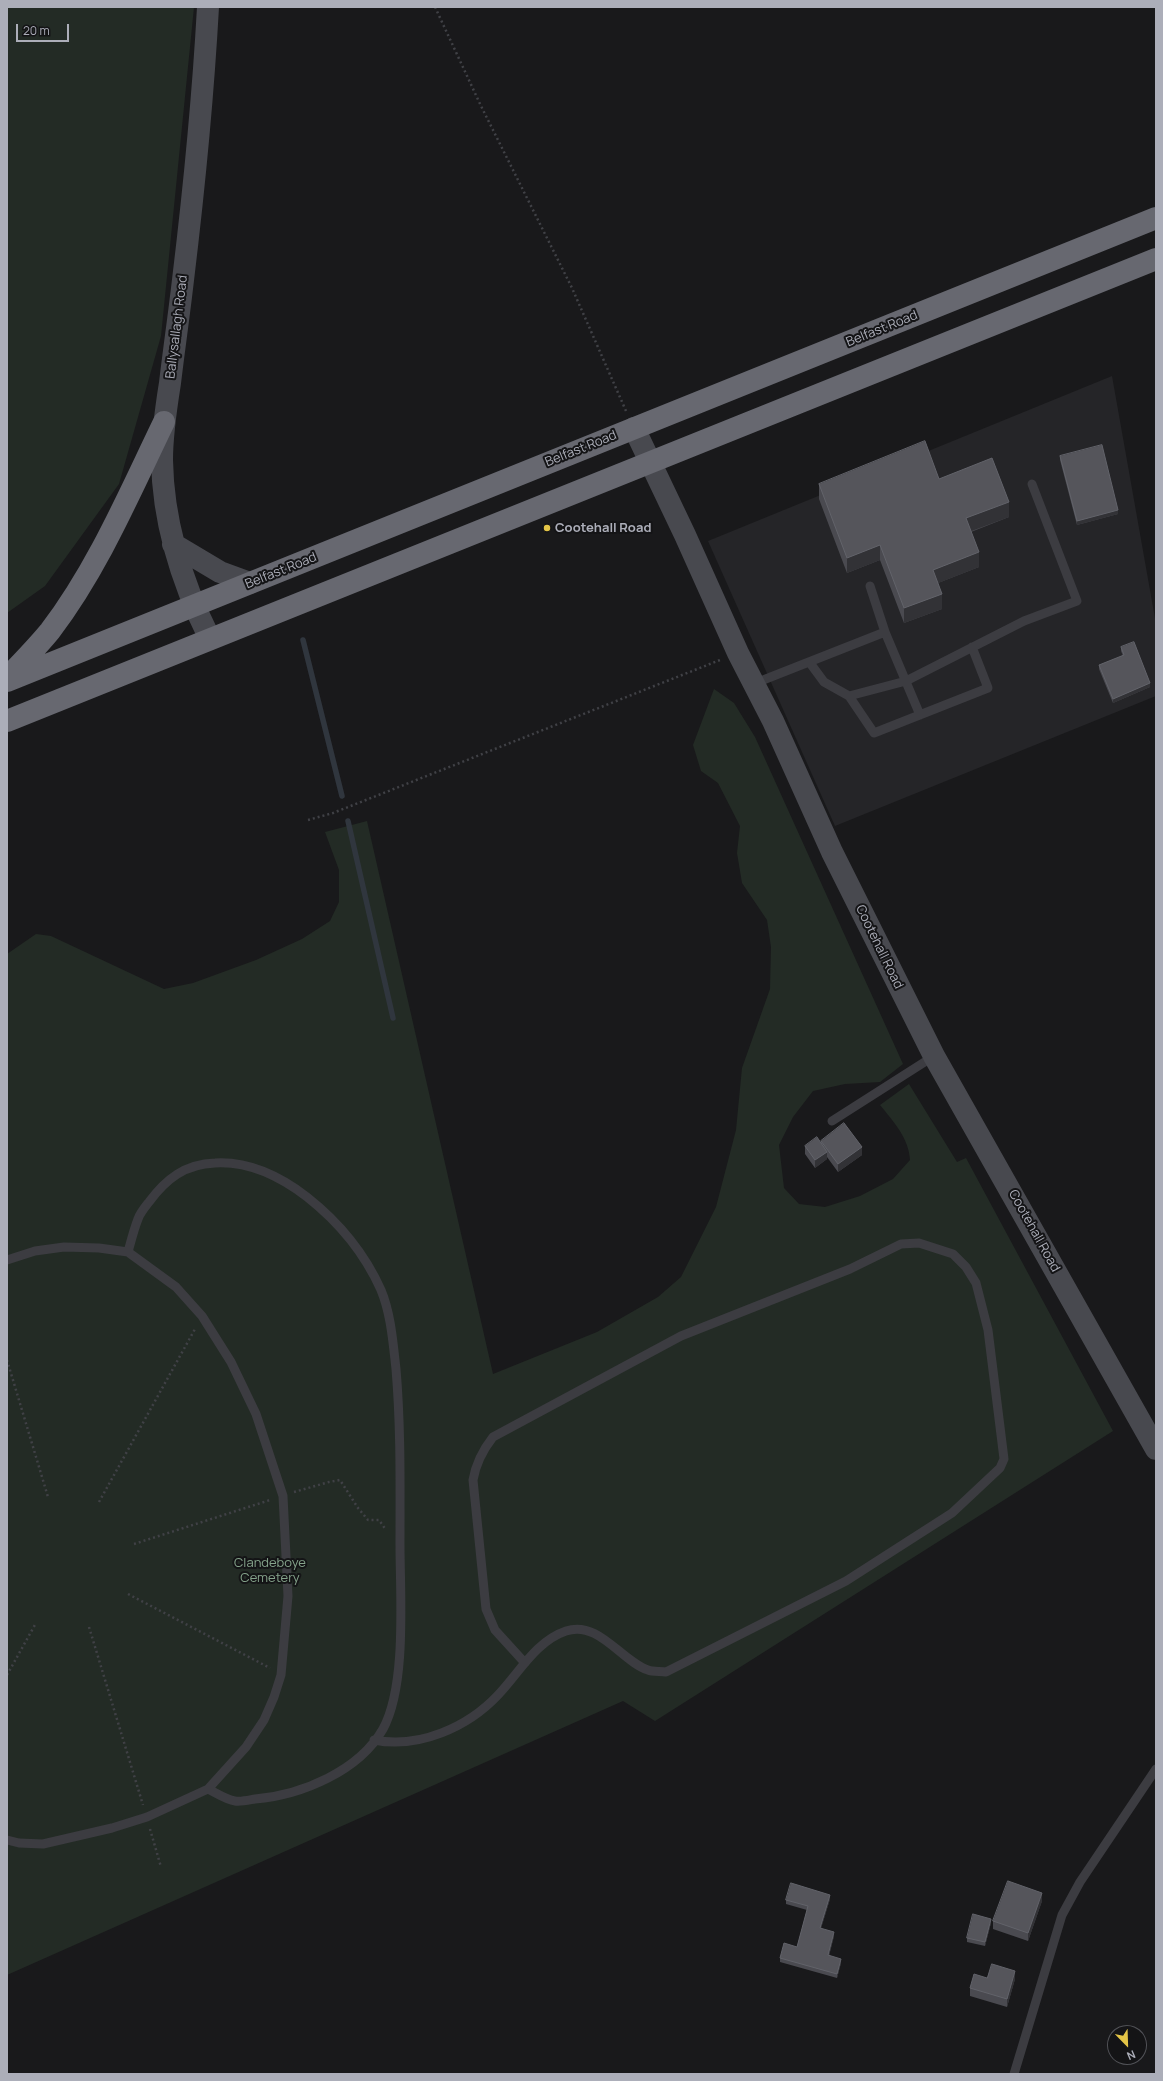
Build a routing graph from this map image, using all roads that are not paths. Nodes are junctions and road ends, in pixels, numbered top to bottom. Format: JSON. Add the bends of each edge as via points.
{"nodes":[{"id":1,"x":208,"y":7,"type":"edge"},
{"id":2,"x":1156,"y":218,"type":"edge"},
{"id":3,"x":1156,"y":260,"type":"edge"},
{"id":4,"x":164,"y":422,"type":"junction"},
{"id":5,"x":634,"y":428,"type":"junction"},
{"id":6,"x":650,"y":462,"type":"junction"},
{"id":7,"x":1032,"y":484,"type":"dead end"},
{"id":8,"x":173,"y":544,"type":"junction"},
{"id":9,"x":250,"y":583,"type":"junction"},
{"id":10,"x":870,"y":586,"type":"dead end"},
{"id":11,"x":194,"y":606,"type":"junction"},
{"id":12,"x":884,"y":632,"type":"junction"},
{"id":13,"x":210,"y":639,"type":"junction"},
{"id":14,"x":972,"y":647,"type":"junction"},
{"id":15,"x":810,"y":663,"type":"junction"},
{"id":16,"x":7,"y":680,"type":"edge"},
{"id":17,"x":906,"y":681,"type":"junction"},
{"id":18,"x":753,"y":684,"type":"junction"},
{"id":19,"x":848,"y":696,"type":"junction"},
{"id":20,"x":920,"y":715,"type":"junction"},
{"id":21,"x":7,"y":721,"type":"edge"},
{"id":22,"x":934,"y":1056,"type":"junction"},
{"id":23,"x":832,"y":1121,"type":"dead end"},
{"id":24,"x":128,"y":1252,"type":"junction"},
{"id":25,"x":7,"y":1260,"type":"edge"},
{"id":26,"x":1156,"y":1449,"type":"edge"},
{"id":27,"x":525,"y":1663,"type":"junction"},
{"id":28,"x":374,"y":1740,"type":"junction"},
{"id":29,"x":1156,"y":1769,"type":"edge"},
{"id":30,"x":208,"y":1789,"type":"junction"},
{"id":31,"x":7,"y":1840,"type":"edge"},
{"id":32,"x":1014,"y":2074,"type":"edge"}],
"edges":[{"from":1,"to":4,"type":"street","name":"Ballysallagh Road","via":[[200,119],[184,273]]},
{"from":2,"to":5,"type":"highway","name":"Belfast Road"},
{"from":3,"to":6,"type":"highway"},
{"from":4,"to":8,"type":"street","name":"Ballysallagh Road","via":[[162,460]]},
{"from":4,"to":16,"type":"highway","via":[[103,546],[76,591],[50,630]]},
{"from":5,"to":6,"type":"street","name":"Cootehall Road"},
{"from":5,"to":9,"type":"highway","name":"Belfast Road"},
{"from":6,"to":13,"type":"highway"},
{"from":6,"to":18,"type":"street","name":"Cootehall Road"},
{"from":7,"to":14,"type":"lane","via":[[1077,601],[1024,621]]},
{"from":8,"to":9,"type":"street","via":[[215,569]]},
{"from":8,"to":11,"type":"street","name":"Ballysallagh Road"},
{"from":9,"to":11,"type":"highway","name":"Belfast Road"},
{"from":10,"to":12,"type":"lane"},
{"from":11,"to":13,"type":"street","name":"Ballysallagh Road"},
{"from":11,"to":16,"type":"highway","name":"Belfast Road"},
{"from":12,"to":15,"type":"lane"},
{"from":12,"to":17,"type":"lane"},
{"from":13,"to":21,"type":"highway"},
{"from":14,"to":17,"type":"lane"},
{"from":14,"to":20,"type":"lane","via":[[988,688]]},
{"from":15,"to":18,"type":"lane"},
{"from":15,"to":19,"type":"lane","via":[[824,682]]},
{"from":17,"to":19,"type":"lane"},
{"from":17,"to":20,"type":"lane"},
{"from":18,"to":22,"type":"street","name":"Cootehall Road","via":[[773,721],[832,852]]},
{"from":19,"to":20,"type":"lane","via":[[874,733]]},
{"from":22,"to":23,"type":"lane"},
{"from":22,"to":26,"type":"street","name":"Cootehall Road"},
{"from":24,"to":25,"type":"lane","via":[[64,1247],[35,1251]]},
{"from":24,"to":28,"type":"lane","via":[[139,1216],[162,1184],[185,1170],[225,1162],[256,1167],[297,1189],[324,1210],[347,1234],[366,1261],[382,1293],[393,1336],[400,1412],[399,1660],[393,1702],[383,1729]]},
{"from":24,"to":30,"type":"lane","via":[[176,1287],[202,1316],[231,1362],[256,1414],[284,1496],[288,1596],[281,1674],[264,1720],[246,1747]]},
{"from":27,"to":27,"type":"lane","via":[[495,1630],[486,1609],[473,1480],[476,1463],[493,1437],[681,1336],[850,1269],[901,1244],[919,1243],[938,1248],[953,1254],[966,1267],[976,1283],[988,1330],[1004,1459],[1000,1468],[952,1514],[821,1594],[666,1672],[648,1670],[593,1632],[582,1629],[567,1630],[549,1639]]},
{"from":27,"to":28,"type":"lane","via":[[480,1712],[455,1728],[433,1736],[408,1740]]},
{"from":28,"to":30,"type":"lane","via":[[367,1750],[338,1773],[270,1798],[234,1802]]},
{"from":29,"to":32,"type":"lane","via":[[1080,1882],[1062,1914]]},
{"from":30,"to":31,"type":"lane","via":[[147,1817],[112,1828],[43,1844]]}]}
